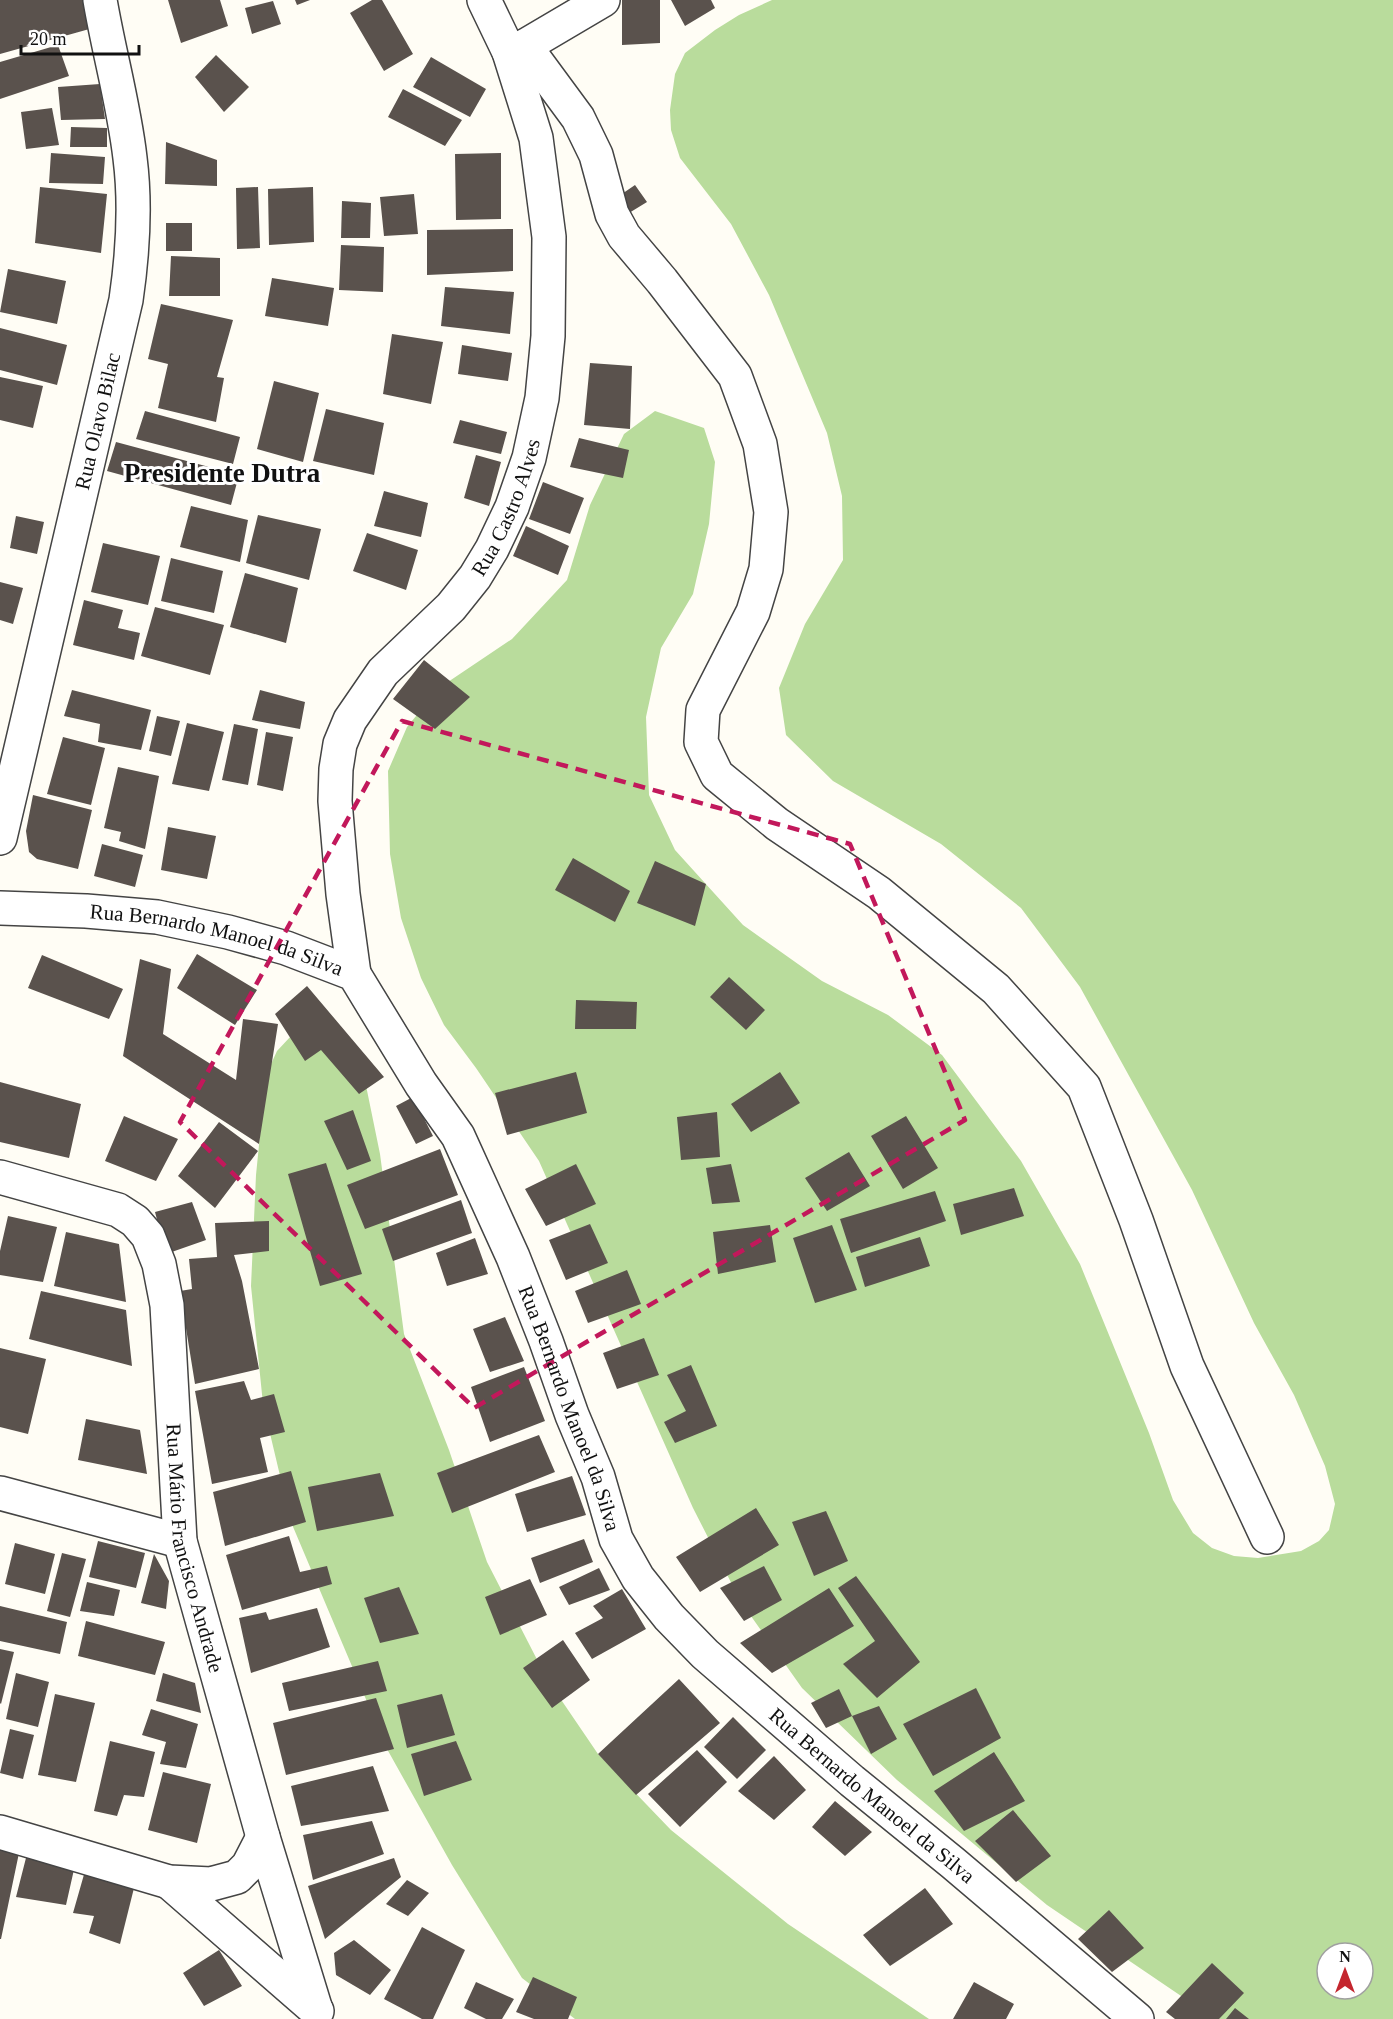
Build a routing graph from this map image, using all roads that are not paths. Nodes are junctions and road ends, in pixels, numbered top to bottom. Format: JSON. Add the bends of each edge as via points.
{"nodes":[{"id":1,"x":100,"y":0,"type":"edge"},
{"id":2,"x":484,"y":0,"type":"edge"},
{"id":3,"x":603,"y":0,"type":"edge"},
{"id":4,"x":517,"y":49,"type":"junction"},
{"id":5,"x":0,"y":838,"type":"edge"},
{"id":6,"x":0,"y":908,"type":"edge"},
{"id":7,"x":354,"y":974,"type":"junction"},
{"id":8,"x":0,"y":1177,"type":"edge"},
{"id":9,"x":0,"y":1493,"type":"edge"},
{"id":10,"x":1267,"y":1537,"type":"dead end"},
{"id":11,"x":180,"y":1541,"type":"junction"},
{"id":12,"x":0,"y":1832,"type":"edge"},
{"id":13,"x":263,"y":1837,"type":"junction"},
{"id":14,"x":169,"y":1882,"type":"junction"},
{"id":15,"x":318,"y":2014,"type":"edge"},
{"id":16,"x":1137,"y":2019,"type":"edge"}],
"edges":[{"from":1,"to":5,"type":"street","name":"Rua Olavo Bilac","via":[[130,159],[133,253],[126,300]]},
{"from":2,"to":4,"type":"street","name":"Rua Castro Alves"},
{"from":3,"to":4,"type":"street"},
{"from":4,"to":7,"type":"street","name":"Rua Castro Alves","via":[[536,138],[549,237],[548,336],[542,398],[529,458],[492,549],[451,607],[383,672],[350,720],[340,744],[335,801]]},
{"from":4,"to":10,"type":"street","via":[[578,118],[596,155],[612,214],[624,236],[735,376],[760,444],[771,512],[766,569],[753,612],[703,711],[701,742],[717,774],[777,824],[879,893],[996,989],[1084,1087],[1187,1366]]},
{"from":6,"to":7,"type":"street","name":"Rua Bernardo Manoel da Silva","via":[[157,917],[286,948]]},
{"from":7,"to":16,"type":"street","name":"Rua Bernardo Manoel da Silva","via":[[421,1084],[458,1136],[546,1341],[598,1477],[616,1539],[638,1578],[705,1654]]},
{"from":8,"to":11,"type":"street","name":"Rua Mário Francisco Andrade","via":[[118,1210],[148,1236],[159,1264],[167,1305]]},
{"from":9,"to":11,"type":"street"},
{"from":11,"to":13,"type":"street","name":"Rua Mário Francisco Andrade"},
{"from":12,"to":14,"type":"street"},
{"from":13,"to":14,"type":"street","via":[[248,1866],[237,1877],[211,1884]]},
{"from":13,"to":15,"type":"street","name":"Rua Mário Francisco Andrade"},
{"from":14,"to":15,"type":"street"}]}
